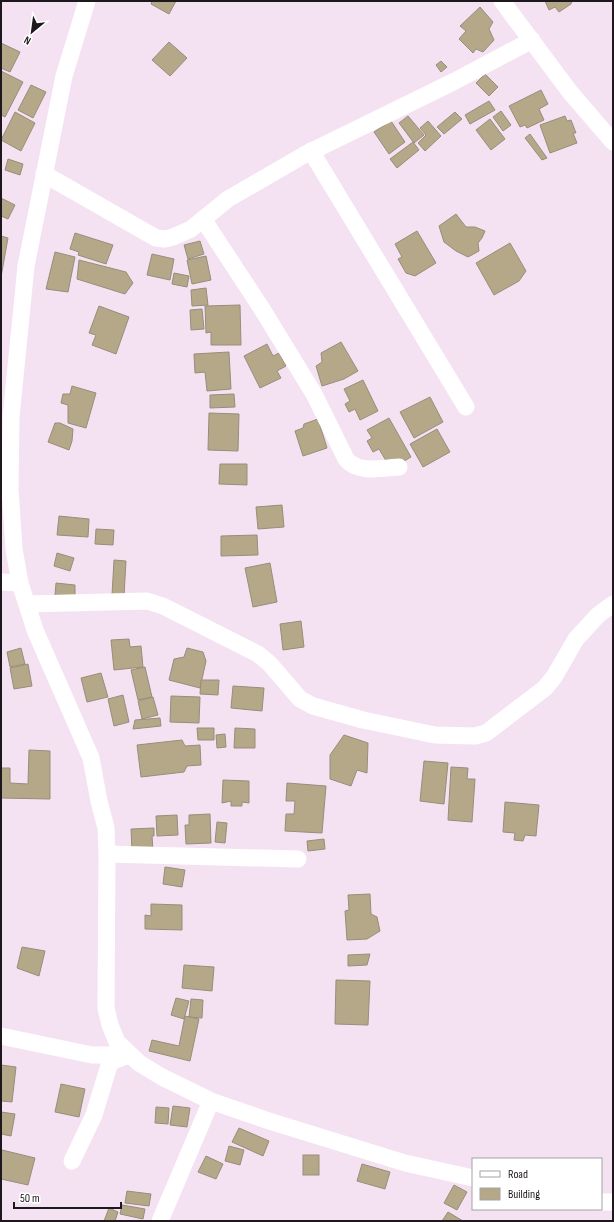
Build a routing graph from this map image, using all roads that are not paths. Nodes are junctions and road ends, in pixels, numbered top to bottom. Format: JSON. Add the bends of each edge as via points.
{"nodes":[{"id":1,"x":87,"y":1,"type":"edge"},
{"id":2,"x":502,"y":1,"type":"edge"},
{"id":3,"x":532,"y":40,"type":"junction"},
{"id":4,"x":613,"y":142,"type":"edge"},
{"id":5,"x":311,"y":151,"type":"junction"},
{"id":6,"x":44,"y":174,"type":"junction"},
{"id":7,"x":203,"y":219,"type":"junction"},
{"id":8,"x":466,"y":406,"type":"dead end"},
{"id":9,"x":6,"y":433,"type":"edge"},
{"id":10,"x":399,"y":467,"type":"dead end"},
{"id":11,"x":1,"y":582,"type":"edge"},
{"id":12,"x":20,"y":583,"type":"junction"},
{"id":13,"x":27,"y":604,"type":"junction"},
{"id":14,"x":613,"y":604,"type":"edge"},
{"id":15,"x":107,"y":854,"type":"junction"},
{"id":16,"x":298,"y":859,"type":"dead end"},
{"id":17,"x":1,"y":1036,"type":"edge"},
{"id":18,"x":130,"y":1055,"type":"junction"},
{"id":19,"x":211,"y":1101,"type":"junction"},
{"id":20,"x":72,"y":1161,"type":"dead end"},
{"id":21,"x":472,"y":1178,"type":"edge"},
{"id":22,"x":602,"y":1202,"type":"edge"},
{"id":23,"x":613,"y":1202,"type":"edge"},
{"id":24,"x":160,"y":1221,"type":"edge"}],
"edges":[{"from":1,"to":6,"type":"street","via":[[64,76]]},
{"from":2,"to":3,"type":"street"},
{"from":3,"to":4,"type":"street","via":[[570,92]]},
{"from":3,"to":5,"type":"street","via":[[456,81]]},
{"from":5,"to":7,"type":"street","via":[[228,199]]},
{"from":5,"to":8,"type":"street"},
{"from":6,"to":7,"type":"street","via":[[156,238],[173,237],[191,229]]},
{"from":6,"to":9,"type":"street","via":[[26,266],[10,417]]},
{"from":7,"to":10,"type":"street","via":[[314,394],[346,459],[361,469]]},
{"from":9,"to":12,"type":"street","via":[[14,549]]},
{"from":11,"to":12,"type":"street"},
{"from":12,"to":13,"type":"street"},
{"from":13,"to":14,"type":"street","via":[[147,601],[163,606],[258,654],[300,699],[313,706],[363,720],[435,735],[475,736],[486,733],[545,688],[576,639],[598,615]]},
{"from":13,"to":15,"type":"street","via":[[35,630],[91,758],[106,828]]},
{"from":15,"to":16,"type":"street"},
{"from":15,"to":18,"type":"street","via":[[106,1008],[117,1042]]},
{"from":17,"to":18,"type":"street","via":[[92,1055]]},
{"from":18,"to":19,"type":"street","via":[[162,1077]]},
{"from":18,"to":20,"type":"street","via":[[110,1062],[94,1115]]},
{"from":19,"to":21,"type":"street","via":[[405,1163]]},
{"from":19,"to":24,"type":"street"},
{"from":22,"to":23,"type":"street"}]}
